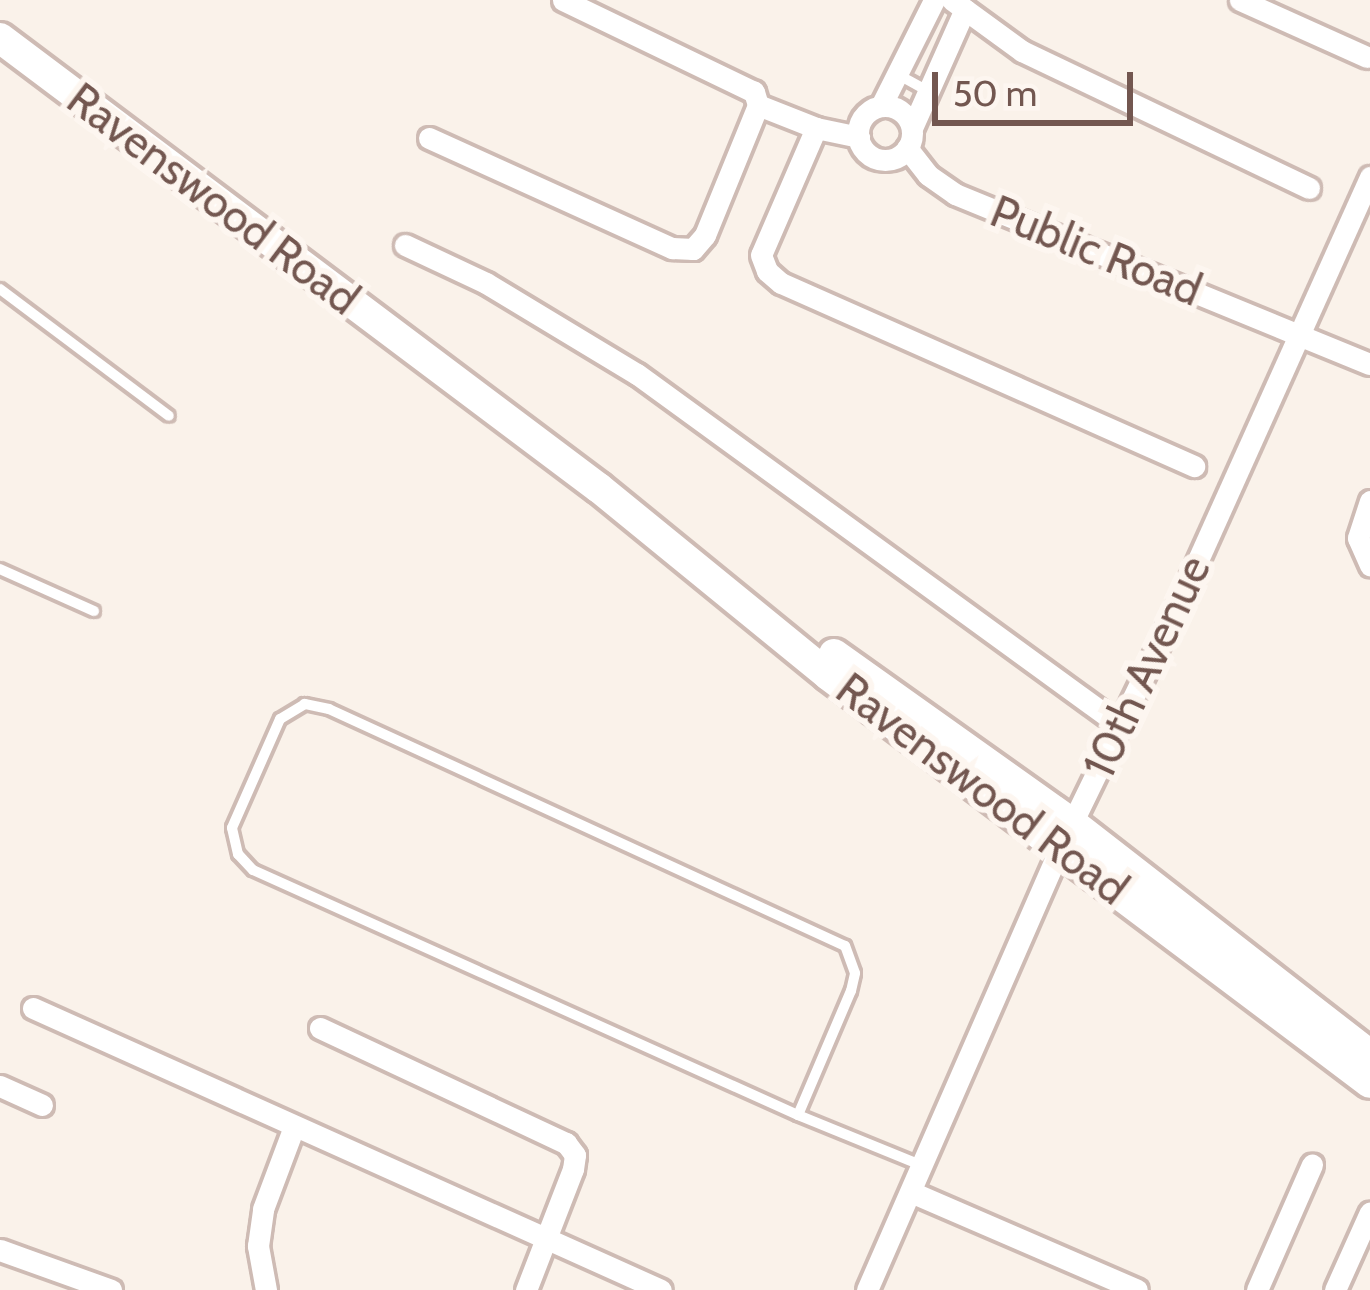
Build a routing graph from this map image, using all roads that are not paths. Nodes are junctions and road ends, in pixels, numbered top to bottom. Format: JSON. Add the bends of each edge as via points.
{"nodes":[{"id":1,"x":563,"y":0,"type":"edge"},
{"id":2,"x":934,"y":0,"type":"edge"},
{"id":3,"x":1240,"y":0,"type":"edge"},
{"id":4,"x":958,"y":4,"type":"edge"},
{"id":5,"x":0,"y":38,"type":"edge"},
{"id":6,"x":1367,"y":57,"type":"edge"},
{"id":7,"x":896,"y":74,"type":"junction"},
{"id":8,"x":928,"y":92,"type":"junction"},
{"id":9,"x":758,"y":105,"type":"junction"},
{"id":10,"x":880,"y":106,"type":"junction"},
{"id":11,"x":816,"y":128,"type":"junction"},
{"id":12,"x":859,"y":137,"type":"junction"},
{"id":13,"x":430,"y":138,"type":"dead end"},
{"id":14,"x":910,"y":138,"type":"junction"},
{"id":15,"x":1370,"y":177,"type":"edge"},
{"id":16,"x":1309,"y":188,"type":"dead end"},
{"id":17,"x":405,"y":245,"type":"dead end"},
{"id":18,"x":0,"y":289,"type":"edge"},
{"id":19,"x":1300,"y":332,"type":"junction"},
{"id":20,"x":1370,"y":364,"type":"edge"},
{"id":21,"x":169,"y":416,"type":"dead end"},
{"id":22,"x":1194,"y":466,"type":"dead end"},
{"id":23,"x":1370,"y":501,"type":"edge"},
{"id":24,"x":1370,"y":565,"type":"edge"},
{"id":25,"x":0,"y":568,"type":"edge"},
{"id":26,"x":94,"y":611,"type":"dead end"},
{"id":27,"x":1121,"y":726,"type":"junction"},
{"id":28,"x":1066,"y":835,"type":"junction"},
{"id":29,"x":33,"y":1008,"type":"dead end"},
{"id":30,"x":320,"y":1028,"type":"dead end"},
{"id":31,"x":1370,"y":1054,"type":"edge"},
{"id":32,"x":1370,"y":1083,"type":"edge"},
{"id":33,"x":0,"y":1086,"type":"edge"},
{"id":34,"x":42,"y":1105,"type":"dead end"},
{"id":35,"x":798,"y":1115,"type":"junction"},
{"id":36,"x":293,"y":1129,"type":"junction"},
{"id":37,"x":1312,"y":1165,"type":"dead end"},
{"id":38,"x":925,"y":1167,"type":"junction"},
{"id":39,"x":911,"y":1192,"type":"junction"},
{"id":40,"x":1370,"y":1212,"type":"edge"},
{"id":41,"x":546,"y":1238,"type":"junction"},
{"id":42,"x":0,"y":1250,"type":"edge"},
{"id":43,"x":111,"y":1290,"type":"edge"},
{"id":44,"x":266,"y":1290,"type":"edge"},
{"id":45,"x":526,"y":1290,"type":"edge"},
{"id":46,"x":661,"y":1290,"type":"edge"},
{"id":47,"x":868,"y":1290,"type":"edge"},
{"id":48,"x":1137,"y":1290,"type":"edge"},
{"id":49,"x":1257,"y":1290,"type":"edge"},
{"id":50,"x":1335,"y":1290,"type":"edge"}],
"edges":[{"from":1,"to":9,"type":"street","via":[[742,82]]},
{"from":2,"to":7,"type":"street"},
{"from":3,"to":6,"type":"street"},
{"from":4,"to":8,"type":"street"},
{"from":4,"to":16,"type":"street","via":[[1022,51]]},
{"from":5,"to":28,"type":"street","name":"Ravenswood Road","via":[[599,488],[784,642]]},
{"from":7,"to":8,"type":"lane"},
{"from":7,"to":10,"type":"street"},
{"from":8,"to":14,"type":"street"},
{"from":9,"to":11,"type":"street"},
{"from":9,"to":13,"type":"street","via":[[693,249],[673,248]]},
{"from":10,"to":12,"type":"street","via":[[863,117]]},
{"from":10,"to":14,"type":"street","via":[[901,111]]},
{"from":11,"to":12,"type":"street"},
{"from":11,"to":22,"type":"street","via":[[761,255],[767,271]]},
{"from":12,"to":14,"type":"street","via":[[879,159],[900,156]]},
{"from":14,"to":19,"type":"street","name":"Public Road","via":[[928,175],[955,194]]},
{"from":15,"to":19,"type":"street","name":"10th Avenue"},
{"from":17,"to":27,"type":"street","via":[[506,294],[637,374]]},
{"from":18,"to":21,"type":"lane"},
{"from":19,"to":20,"type":"street","name":"Public Road"},
{"from":19,"to":27,"type":"street","name":"10th Avenue"},
{"from":23,"to":24,"type":"street","via":[[1358,538]]},
{"from":25,"to":26,"type":"lane"},
{"from":27,"to":28,"type":"street","name":"10th Avenue"},
{"from":28,"to":31,"type":"street","name":"Ravenswood Road"},
{"from":28,"to":32,"type":"street","name":"Ravenswood Road"},
{"from":28,"to":38,"type":"street","name":"10th Avenue"},
{"from":29,"to":36,"type":"street"},
{"from":30,"to":41,"type":"street","via":[[566,1143],[573,1169]]},
{"from":33,"to":34,"type":"street"},
{"from":35,"to":35,"type":"lane","via":[[851,992],[855,973],[844,946],[329,709],[304,704],[280,719],[232,828],[238,854],[253,870]]},
{"from":35,"to":38,"type":"lane"},
{"from":36,"to":41,"type":"street"},
{"from":36,"to":44,"type":"street","via":[[263,1208],[258,1246]]},
{"from":37,"to":49,"type":"street"},
{"from":38,"to":39,"type":"street","name":"10th Avenue"},
{"from":39,"to":47,"type":"street","name":"10th Avenue"},
{"from":39,"to":48,"type":"street"},
{"from":40,"to":50,"type":"street"},
{"from":41,"to":45,"type":"street"},
{"from":41,"to":46,"type":"street"},
{"from":42,"to":43,"type":"street"}]}
